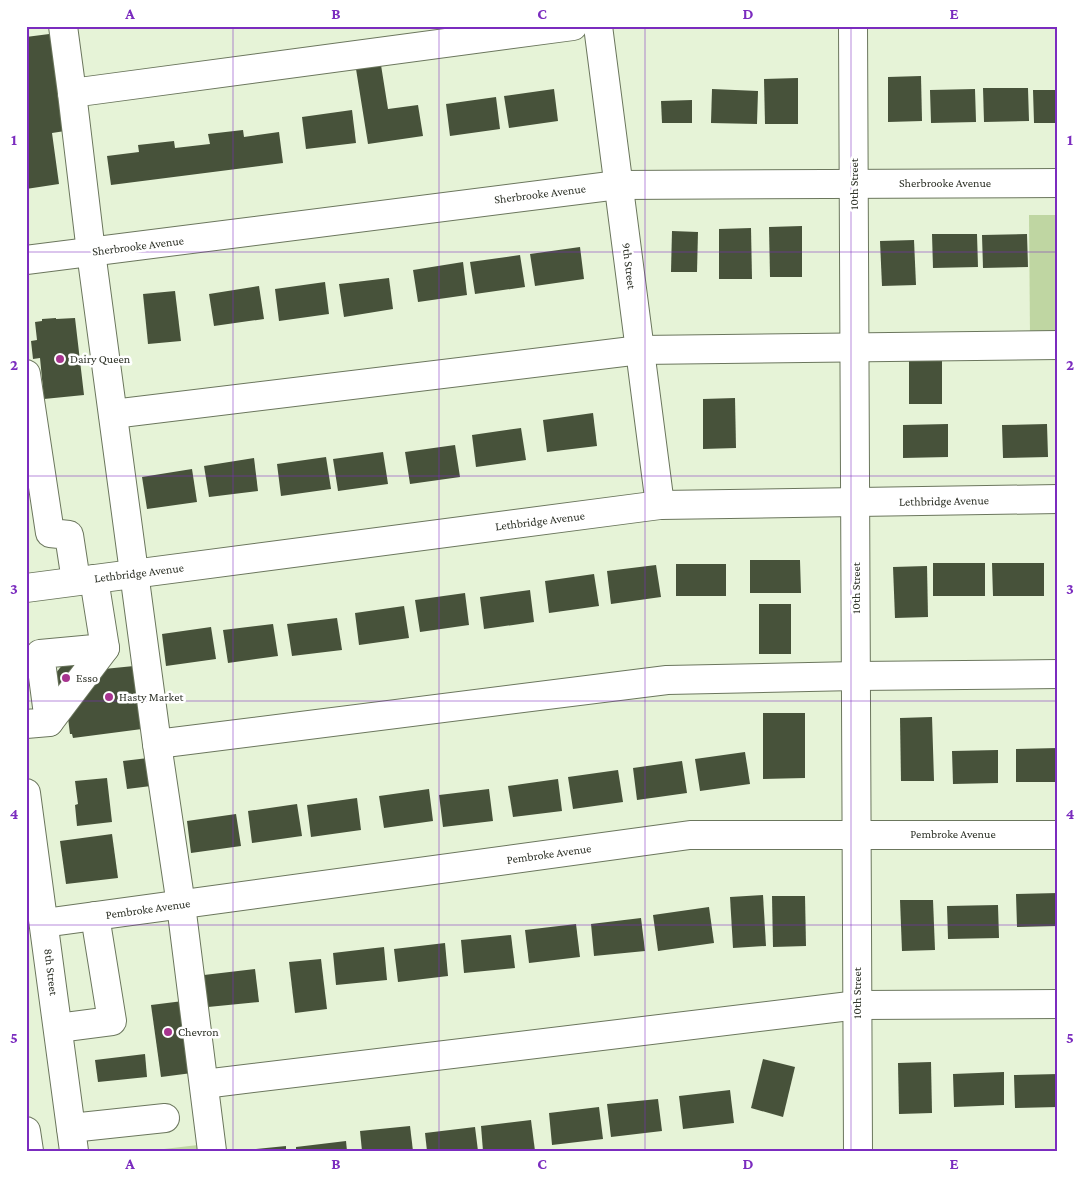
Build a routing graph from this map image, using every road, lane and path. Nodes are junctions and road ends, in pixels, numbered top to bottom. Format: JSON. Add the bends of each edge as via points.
{"nodes":[{"id":1,"x":63,"y":26,"type":"edge"},
{"id":2,"x":572,"y":26,"type":"edge"},
{"id":3,"x":598,"y":26,"type":"edge"},
{"id":4,"x":853,"y":26,"type":"edge"},
{"id":5,"x":72,"y":93,"type":"junction"},
{"id":6,"x":1058,"y":183,"type":"edge"},
{"id":7,"x":854,"y":184,"type":"junction"},
{"id":8,"x":618,"y":185,"type":"junction"},
{"id":9,"x":91,"y":252,"type":"junction"},
{"id":10,"x":26,"y":260,"type":"edge"},
{"id":11,"x":1058,"y":345,"type":"edge"},
{"id":12,"x":855,"y":347,"type":"junction"},
{"id":13,"x":640,"y":350,"type":"junction"},
{"id":14,"x":26,"y":374,"type":"edge"},
{"id":15,"x":113,"y":414,"type":"junction"},
{"id":16,"x":1058,"y":499,"type":"edge"},
{"id":17,"x":856,"y":502,"type":"junction"},
{"id":18,"x":660,"y":505,"type":"junction"},
{"id":19,"x":135,"y":574,"type":"junction"},
{"id":20,"x":85,"y":580,"type":"junction"},
{"id":21,"x":26,"y":588,"type":"edge"},
{"id":22,"x":105,"y":648,"type":"junction"},
{"id":23,"x":1058,"y":674,"type":"edge"},
{"id":24,"x":856,"y":676,"type":"junction"},
{"id":25,"x":38,"y":723,"type":"edge"},
{"id":26,"x":157,"y":744,"type":"junction"},
{"id":27,"x":26,"y":793,"type":"edge"},
{"id":28,"x":857,"y":834,"type":"junction"},
{"id":29,"x":1058,"y":835,"type":"edge"},
{"id":30,"x":181,"y":905,"type":"junction"},
{"id":31,"x":95,"y":916,"type":"junction"},
{"id":32,"x":44,"y":924,"type":"junction"},
{"id":33,"x":1058,"y":1004,"type":"edge"},
{"id":34,"x":858,"y":1005,"type":"junction"},
{"id":35,"x":58,"y":1028,"type":"junction"},
{"id":36,"x":204,"y":1084,"type":"junction"},
{"id":37,"x":165,"y":1118,"type":"dead end"},
{"id":38,"x":26,"y":1131,"type":"edge"},
{"id":39,"x":72,"y":1139,"type":"edge"},
{"id":40,"x":29,"y":1151,"type":"edge"},
{"id":41,"x":212,"y":1151,"type":"edge"},
{"id":42,"x":858,"y":1151,"type":"edge"}],
"edges":[{"from":1,"to":5,"type":"street"},
{"from":2,"to":5,"type":"street"},
{"from":3,"to":8,"type":"street","name":"9th Street"},
{"from":4,"to":7,"type":"street","name":"10th Street"},
{"from":5,"to":9,"type":"street"},
{"from":6,"to":7,"type":"street","name":"Sherbrooke Avenue"},
{"from":7,"to":8,"type":"street","name":"Sherbrooke Avenue"},
{"from":7,"to":12,"type":"street","name":"10th Street"},
{"from":8,"to":9,"type":"street","name":"Sherbrooke Avenue"},
{"from":8,"to":13,"type":"street","name":"9th Street"},
{"from":9,"to":10,"type":"street","name":"Sherbrooke Avenue"},
{"from":9,"to":15,"type":"street"},
{"from":11,"to":12,"type":"street"},
{"from":12,"to":13,"type":"street"},
{"from":12,"to":17,"type":"street","name":"10th Street"},
{"from":13,"to":15,"type":"street"},
{"from":13,"to":18,"type":"street","name":"9th Street"},
{"from":14,"to":20,"type":"street","via":[[50,533],[69,535]]},
{"from":15,"to":19,"type":"street"},
{"from":16,"to":17,"type":"street","name":"Lethbridge Avenue"},
{"from":17,"to":18,"type":"street","name":"Lethbridge Avenue"},
{"from":17,"to":24,"type":"street","name":"10th Street"},
{"from":18,"to":19,"type":"street","name":"Lethbridge Avenue"},
{"from":19,"to":20,"type":"street","name":"Lethbridge Avenue"},
{"from":19,"to":26,"type":"street"},
{"from":20,"to":21,"type":"street","name":"Lethbridge Avenue"},
{"from":20,"to":22,"type":"street"},
{"from":22,"to":25,"type":"street"},
{"from":22,"to":25,"type":"street","via":[[40,654]]},
{"from":23,"to":24,"type":"street"},
{"from":24,"to":26,"type":"street","via":[[667,680]]},
{"from":24,"to":28,"type":"street","name":"10th Street"},
{"from":26,"to":30,"type":"street"},
{"from":27,"to":32,"type":"street","name":"8th Street"},
{"from":28,"to":29,"type":"street","name":"Pembroke Avenue"},
{"from":28,"to":30,"type":"street","name":"Pembroke Avenue","via":[[690,835]]},
{"from":28,"to":34,"type":"street","name":"10th Street"},
{"from":30,"to":31,"type":"street","name":"Pembroke Avenue"},
{"from":30,"to":36,"type":"street"},
{"from":31,"to":32,"type":"street","name":"Pembroke Avenue"},
{"from":31,"to":35,"type":"street","via":[[112,1021]]},
{"from":32,"to":35,"type":"street","name":"8th Street"},
{"from":33,"to":34,"type":"street"},
{"from":34,"to":36,"type":"street"},
{"from":34,"to":42,"type":"street","name":"10th Street"},
{"from":35,"to":39,"type":"street","name":"8th Street"},
{"from":36,"to":41,"type":"street"},
{"from":37,"to":39,"type":"street"},
{"from":38,"to":40,"type":"street"}]}
